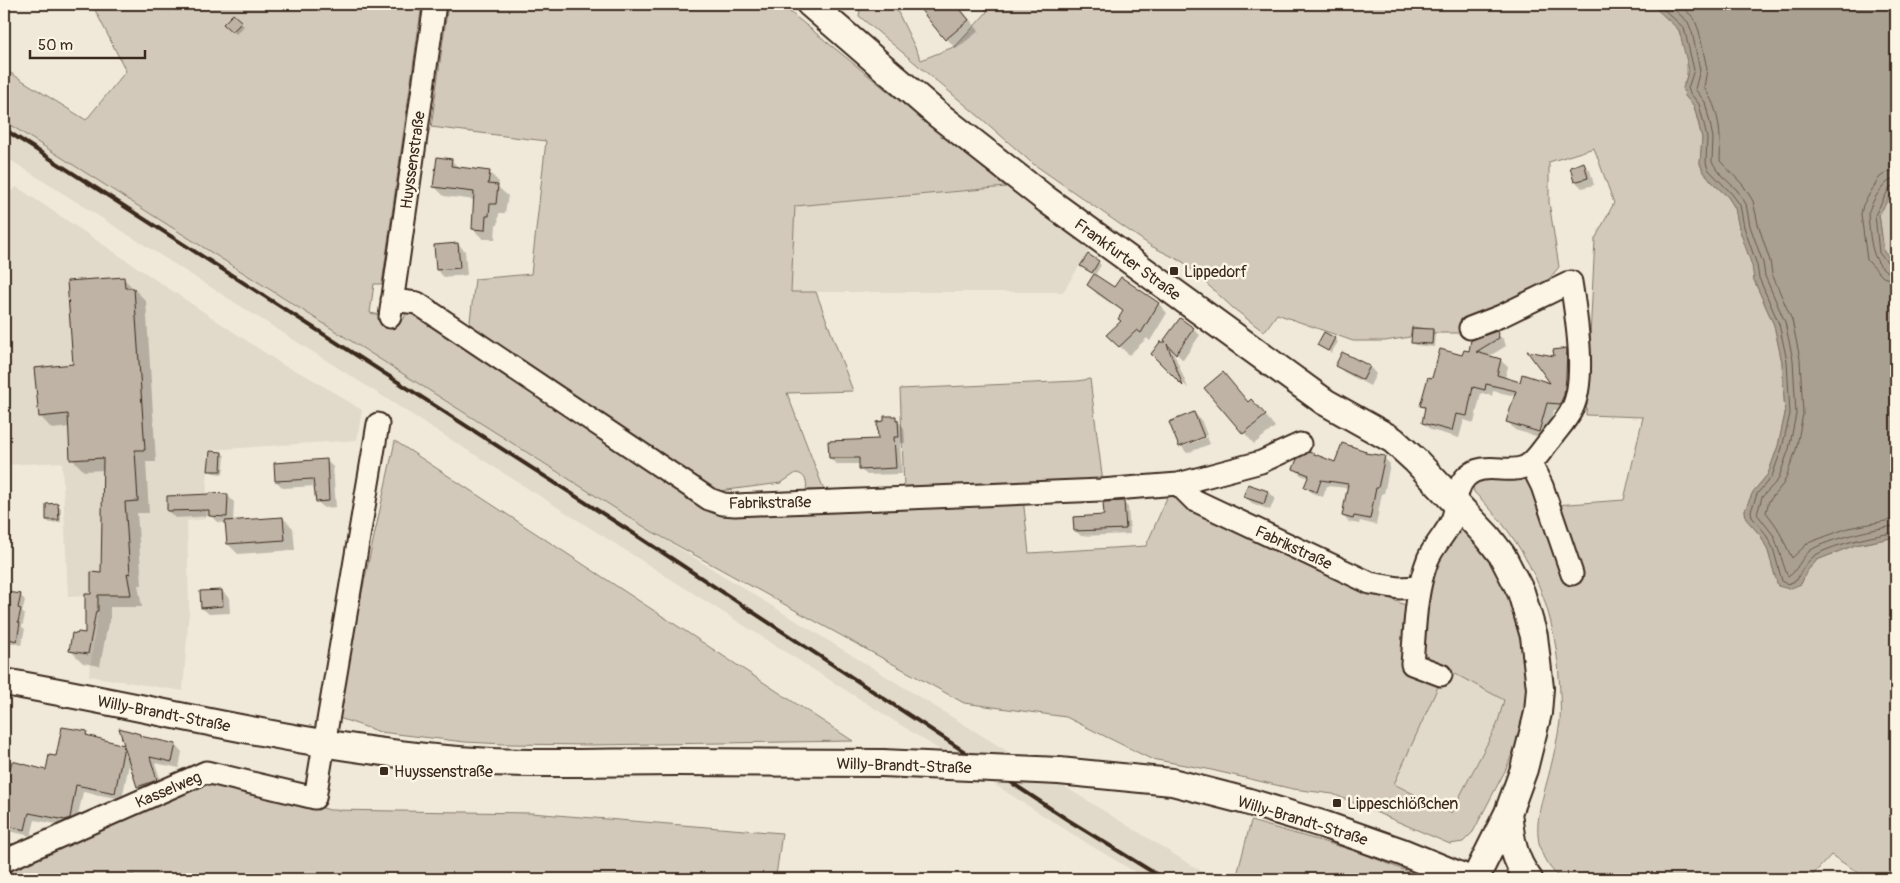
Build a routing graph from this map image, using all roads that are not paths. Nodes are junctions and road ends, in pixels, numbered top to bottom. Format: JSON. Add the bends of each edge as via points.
{"nodes":[{"id":1,"x":434,"y":4,"type":"edge"},
{"id":2,"x":810,"y":4,"type":"edge"},
{"id":3,"x":391,"y":309,"type":"joint"},
{"id":4,"x":1470,"y":328,"type":"dead end"},
{"id":5,"x":378,"y":424,"type":"dead end"},
{"id":6,"x":1300,"y":444,"type":"dead end"},
{"id":7,"x":1531,"y":464,"type":"junction"},
{"id":8,"x":1178,"y":484,"type":"junction"},
{"id":9,"x":1456,"y":501,"type":"junction"},
{"id":10,"x":1572,"y":574,"type":"dead end"},
{"id":11,"x":1419,"y":587,"type":"junction"},
{"id":12,"x":1441,"y":675,"type":"dead end"},
{"id":13,"x":4,"y":682,"type":"edge"},
{"id":14,"x":325,"y":743,"type":"junction"},
{"id":15,"x":1508,"y":814,"type":"junction"},
{"id":16,"x":4,"y":861,"type":"edge"},
{"id":17,"x":1468,"y":879,"type":"edge"},
{"id":18,"x":1475,"y":879,"type":"edge"},
{"id":19,"x":1528,"y":879,"type":"edge"}],
"edges":[{"from":1,"to":3,"type":"street","name":"Huyssenstraße"},
{"from":2,"to":9,"type":"main road","name":"Frankfurter Straße","via":[[936,113],[1047,200],[1313,393],[1393,440]]},
{"from":3,"to":8,"type":"street","name":"Fabrikstraße","via":[[417,303],[709,499],[723,504],[1101,490]]},
{"from":4,"to":7,"type":"street","via":[[1571,282],[1579,356],[1576,400],[1572,412]]},
{"from":5,"to":14,"type":"street"},
{"from":6,"to":8,"type":"street","name":"Fabrikstraße","via":[[1261,462]]},
{"from":7,"to":9,"type":"street","via":[[1514,469],[1497,467],[1467,476],[1460,485]]},
{"from":7,"to":10,"type":"street","via":[[1542,486]]},
{"from":8,"to":11,"type":"street","name":"Fabrikstraße","via":[[1194,500],[1370,582],[1399,588]]},
{"from":9,"to":11,"type":"street","via":[[1452,519],[1428,557]]},
{"from":9,"to":15,"type":"main road","name":"Frankfurter Straße","via":[[1502,555],[1521,592],[1536,644],[1540,688],[1538,713],[1524,769]]},
{"from":11,"to":12,"type":"street","via":[[1412,664]]},
{"from":13,"to":14,"type":"main road","name":"Willy-Brandt-Straße"},
{"from":14,"to":16,"type":"street","name":"Kasselweg","via":[[315,798],[206,772]]},
{"from":14,"to":17,"type":"main road","name":"Willy-Brandt-Straße","bridge":true,"via":[[389,753],[524,764],[882,763],[1059,772],[1172,782],[1246,801],[1393,849]]},
{"from":15,"to":18,"type":"main road","name":"Frankfurter Straße"},
{"from":15,"to":19,"type":"main road","via":[[1513,850]]}]}
